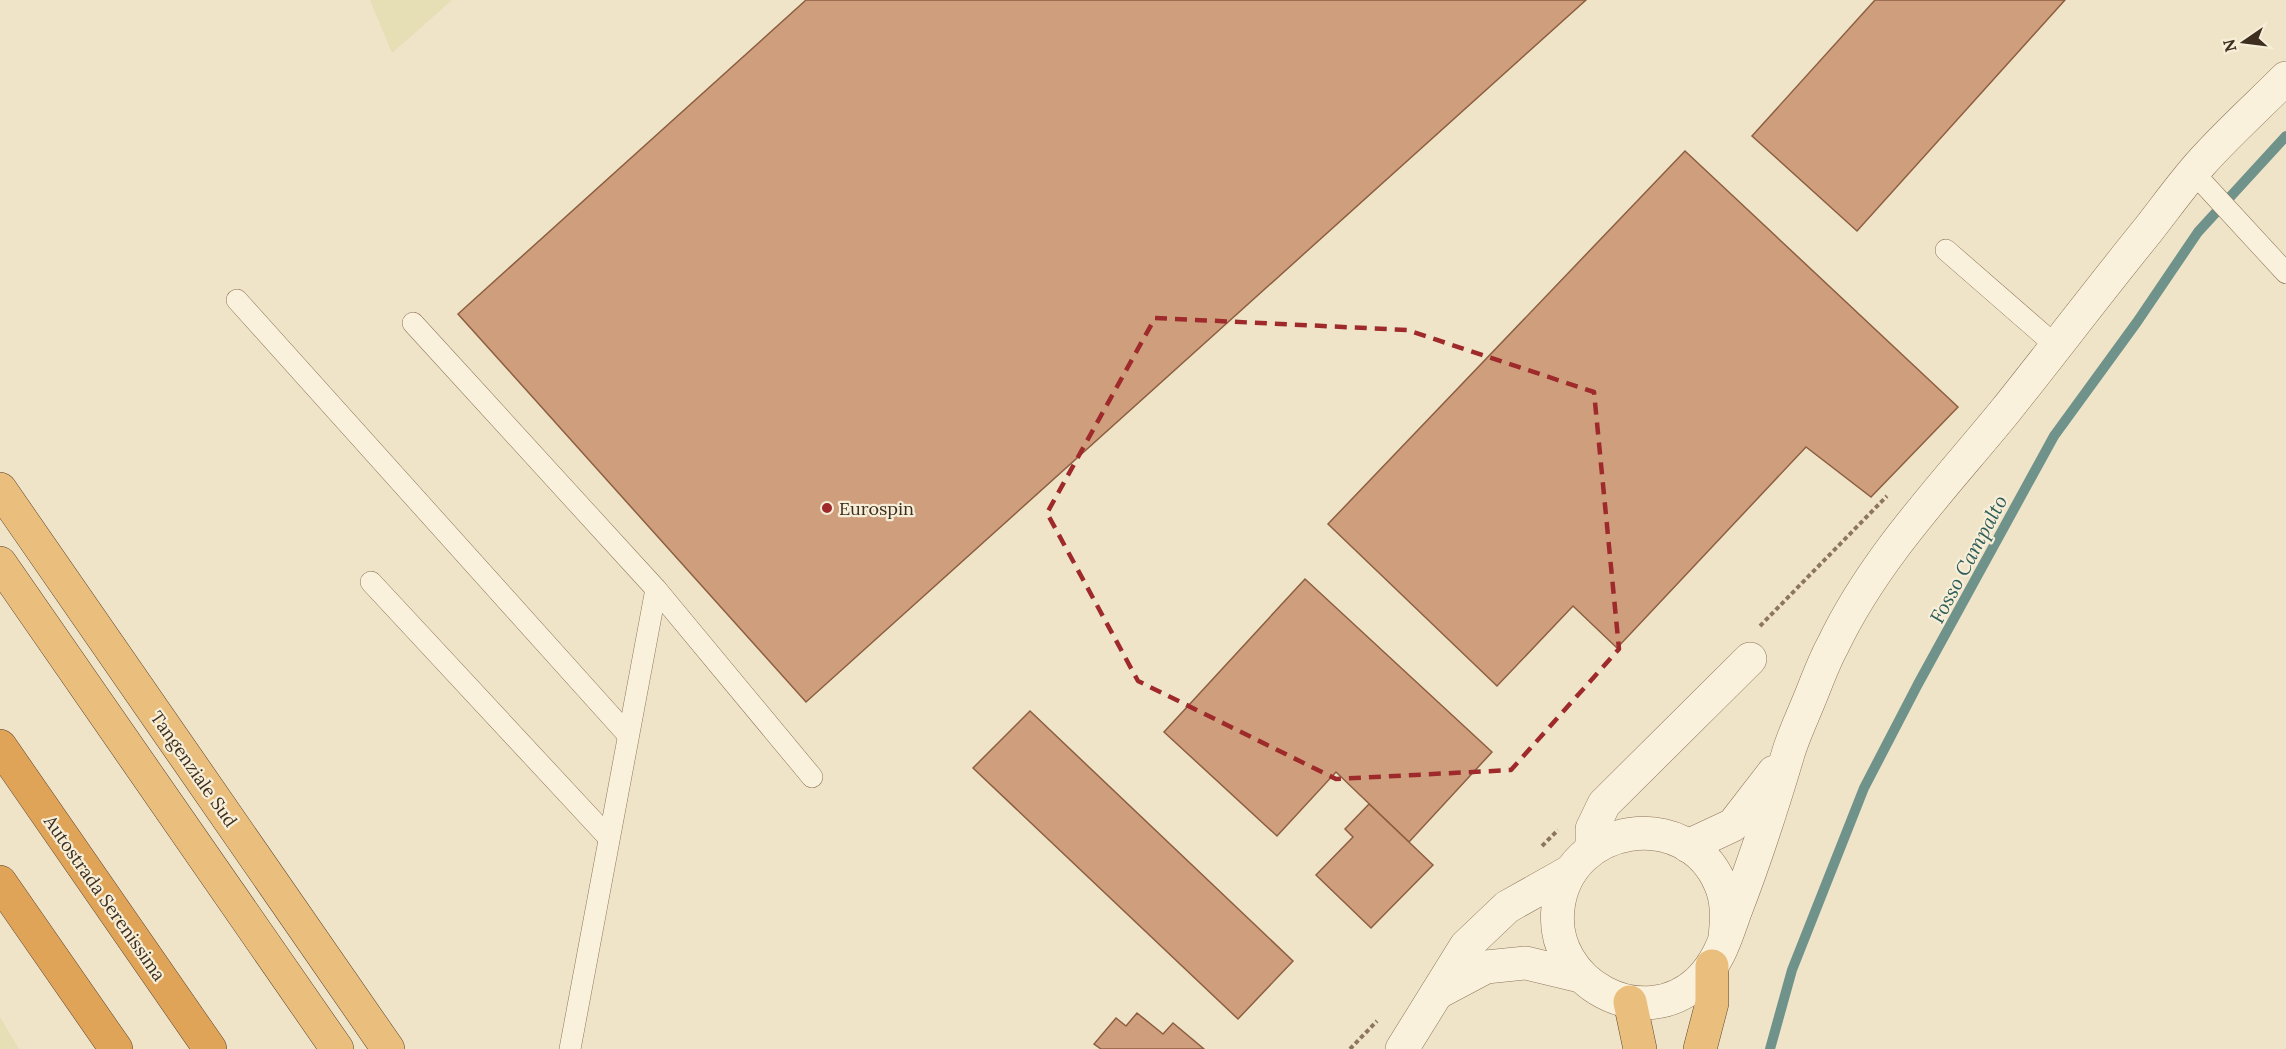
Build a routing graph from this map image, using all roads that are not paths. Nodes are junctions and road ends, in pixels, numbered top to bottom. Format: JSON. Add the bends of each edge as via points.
{"nodes":[{"id":1,"x":2286,"y":78,"type":"edge"},
{"id":2,"x":2193,"y":172,"type":"junction"},
{"id":3,"x":1946,"y":250,"type":"dead end"},
{"id":4,"x":2286,"y":273,"type":"edge"},
{"id":5,"x":237,"y":300,"type":"dead end"},
{"id":6,"x":413,"y":323,"type":"dead end"},
{"id":7,"x":2055,"y":345,"type":"junction"},
{"id":8,"x":0,"y":489,"type":"edge"},
{"id":9,"x":0,"y":563,"type":"edge"},
{"id":10,"x":371,"y":582,"type":"dead end"},
{"id":11,"x":656,"y":588,"type":"junction"},
{"id":12,"x":1754,"y":644,"type":"road end"},
{"id":13,"x":628,"y":735,"type":"junction"},
{"id":14,"x":0,"y":746,"type":"edge"},
{"id":15,"x":1789,"y":751,"type":"junction"},
{"id":16,"x":812,"y":777,"type":"dead end"},
{"id":17,"x":609,"y":838,"type":"junction"},
{"id":18,"x":1688,"y":846,"type":"junction"},
{"id":19,"x":1582,"y":860,"type":"junction"},
{"id":20,"x":0,"y":882,"type":"edge"},
{"id":21,"x":1719,"y":952,"type":"junction"},
{"id":22,"x":1580,"y":976,"type":"junction"},
{"id":23,"x":1435,"y":994,"type":"junction"},
{"id":24,"x":1630,"y":1002,"type":"junction"},
{"id":25,"x":116,"y":1049,"type":"edge"},
{"id":26,"x":210,"y":1049,"type":"edge"},
{"id":27,"x":337,"y":1049,"type":"edge"},
{"id":28,"x":388,"y":1049,"type":"edge"},
{"id":29,"x":570,"y":1049,"type":"edge"},
{"id":30,"x":1402,"y":1049,"type":"edge"},
{"id":31,"x":1640,"y":1049,"type":"edge"},
{"id":32,"x":1700,"y":1049,"type":"edge"}],
"edges":[{"from":1,"to":2,"type":"street"},
{"from":2,"to":4,"type":"lane"},
{"from":2,"to":7,"type":"street"},
{"from":3,"to":7,"type":"lane"},
{"from":5,"to":13,"type":"lane"},
{"from":6,"to":11,"type":"lane"},
{"from":7,"to":15,"type":"street","via":[[1864,588],[1832,645]]},
{"from":8,"to":28,"type":"highway","name":"Tangenziale Sud"},
{"from":9,"to":27,"type":"highway"},
{"from":10,"to":17,"type":"lane"},
{"from":11,"to":13,"type":"lane"},
{"from":11,"to":16,"type":"lane"},
{"from":12,"to":19,"type":"street","via":[[1604,804]]},
{"from":13,"to":17,"type":"lane"},
{"from":14,"to":26,"type":"highway","name":"Autostrada Serenissima"},
{"from":15,"to":18,"type":"street","via":[[1733,825]]},
{"from":15,"to":21,"type":"street"},
{"from":17,"to":29,"type":"lane"},
{"from":18,"to":19,"type":"street","via":[[1670,837],[1636,832],[1606,840]]},
{"from":18,"to":21,"type":"street","via":[[1710,866],[1720,882],[1727,919]]},
{"from":19,"to":22,"type":"street","via":[[1563,888],[1557,925],[1569,961]]},
{"from":19,"to":23,"type":"street","via":[[1507,907],[1466,946]]},
{"from":20,"to":25,"type":"highway"},
{"from":21,"to":24,"type":"street","via":[[1697,984],[1676,996]]},
{"from":21,"to":32,"type":"highway"},
{"from":22,"to":23,"type":"street","via":[[1526,963],[1486,967]]},
{"from":22,"to":24,"type":"street","via":[[1611,997]]},
{"from":23,"to":30,"type":"street"},
{"from":24,"to":31,"type":"highway"}]}
